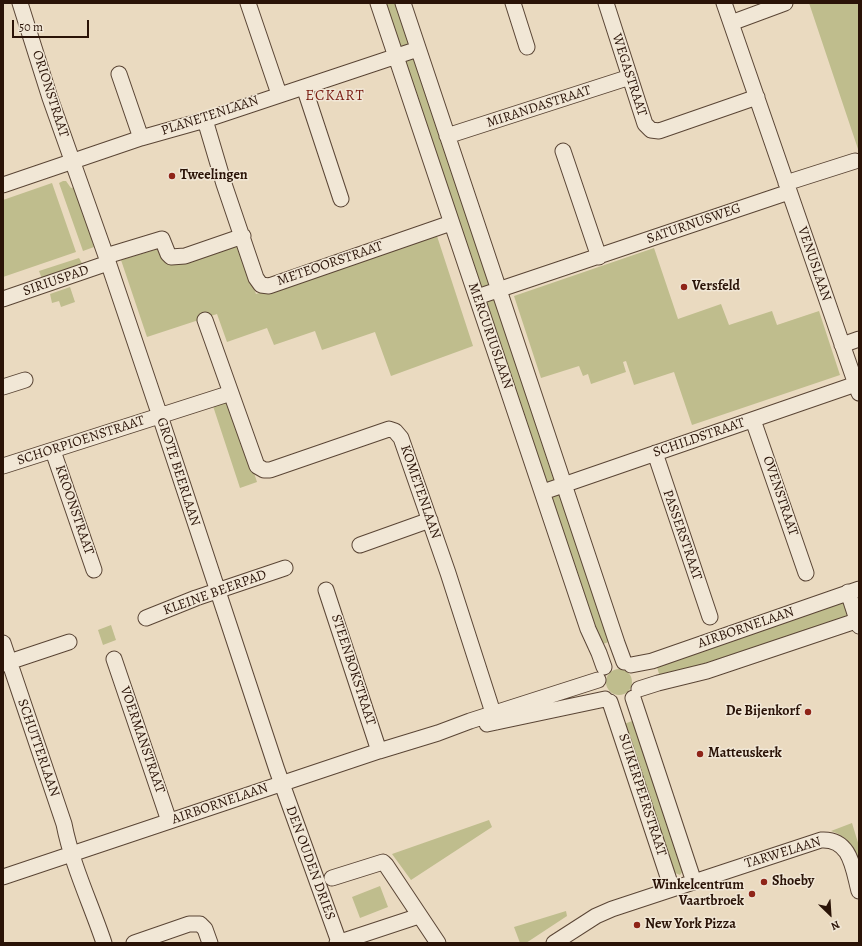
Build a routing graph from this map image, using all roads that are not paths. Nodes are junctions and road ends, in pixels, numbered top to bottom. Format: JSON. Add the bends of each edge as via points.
{"nodes":[{"id":1,"x":20,"y":3,"type":"edge"},
{"id":2,"x":248,"y":3,"type":"edge"},
{"id":3,"x":378,"y":3,"type":"edge"},
{"id":4,"x":403,"y":3,"type":"edge"},
{"id":5,"x":513,"y":3,"type":"edge"},
{"id":6,"x":606,"y":3,"type":"edge"},
{"id":7,"x":724,"y":3,"type":"edge"},
{"id":8,"x":785,"y":3,"type":"edge"},
{"id":9,"x":730,"y":23,"type":"junction"},
{"id":10,"x":527,"y":47,"type":"dead end"},
{"id":11,"x":418,"y":49,"type":"junction"},
{"id":12,"x":396,"y":56,"type":"junction"},
{"id":13,"x":119,"y":74,"type":"dead end"},
{"id":14,"x":630,"y":77,"type":"junction"},
{"id":15,"x":304,"y":87,"type":"junction"},
{"id":16,"x":279,"y":94,"type":"junction"},
{"id":17,"x":757,"y":97,"type":"junction"},
{"id":18,"x":205,"y":120,"type":"junction"},
{"id":19,"x":447,"y":136,"type":"junction"},
{"id":20,"x":141,"y":138,"type":"junction"},
{"id":21,"x":563,"y":151,"type":"dead end"},
{"id":22,"x":73,"y":161,"type":"junction"},
{"id":23,"x":855,"y":161,"type":"dead end"},
{"id":24,"x":3,"y":185,"type":"edge"},
{"id":25,"x":787,"y":188,"type":"junction"},
{"id":26,"x":341,"y":199,"type":"dead end"},
{"id":27,"x":452,"y":223,"type":"junction"},
{"id":28,"x":243,"y":236,"type":"junction"},
{"id":29,"x":599,"y":256,"type":"junction"},
{"id":30,"x":107,"y":260,"type":"junction"},
{"id":31,"x":499,"y":290,"type":"junction"},
{"id":32,"x":477,"y":297,"type":"junction"},
{"id":33,"x":3,"y":299,"type":"edge"},
{"id":34,"x":205,"y":320,"type":"dead end"},
{"id":35,"x":859,"y":340,"type":"edge"},
{"id":36,"x":842,"y":345,"type":"junction"},
{"id":37,"x":25,"y":380,"type":"dead end"},
{"id":38,"x":3,"y":387,"type":"edge"},
{"id":39,"x":858,"y":389,"type":"edge"},
{"id":40,"x":231,"y":393,"type":"junction"},
{"id":41,"x":160,"y":416,"type":"junction"},
{"id":42,"x":753,"y":420,"type":"junction"},
{"id":43,"x":53,"y":451,"type":"junction"},
{"id":44,"x":655,"y":453,"type":"junction"},
{"id":45,"x":3,"y":466,"type":"edge"},
{"id":46,"x":564,"y":485,"type":"junction"},
{"id":47,"x":543,"y":492,"type":"junction"},
{"id":48,"x":430,"y":520,"type":"junction"},
{"id":49,"x":360,"y":544,"type":"dead end"},
{"id":50,"x":285,"y":568,"type":"dead end"},
{"id":51,"x":94,"y":570,"type":"dead end"},
{"id":52,"x":806,"y":573,"type":"dead end"},
{"id":53,"x":326,"y":590,"type":"dead end"},
{"id":54,"x":217,"y":591,"type":"junction"},
{"id":55,"x":854,"y":591,"type":"edge"},
{"id":56,"x":710,"y":617,"type":"dead end"},
{"id":57,"x":146,"y":618,"type":"dead end"},
{"id":58,"x":858,"y":622,"type":"edge"},
{"id":59,"x":69,"y":642,"type":"dead end"},
{"id":60,"x":3,"y":643,"type":"edge"},
{"id":61,"x":114,"y":659,"type":"dead end"},
{"id":62,"x":6,"y":663,"type":"edge"},
{"id":63,"x":628,"y":664,"type":"junction"},
{"id":64,"x":601,"y":673,"type":"junction"},
{"id":65,"x":636,"y":694,"type":"junction"},
{"id":66,"x":608,"y":700,"type":"junction"},
{"id":67,"x":494,"y":718,"type":"junction"},
{"id":68,"x":379,"y":751,"type":"junction"},
{"id":69,"x":281,"y":783,"type":"junction"},
{"id":70,"x":170,"y":821,"type":"junction"},
{"id":71,"x":72,"y":854,"type":"junction"},
{"id":72,"x":3,"y":877,"type":"edge"},
{"id":73,"x":332,"y":878,"type":"dead end"},
{"id":74,"x":694,"y":882,"type":"junction"},
{"id":75,"x":672,"y":889,"type":"junction"},
{"id":76,"x":859,"y":891,"type":"edge"},
{"id":77,"x":419,"y":916,"type":"junction"},
{"id":78,"x":104,"y":943,"type":"edge"},
{"id":79,"x":134,"y":943,"type":"edge"},
{"id":80,"x":210,"y":943,"type":"edge"},
{"id":81,"x":338,"y":943,"type":"edge"},
{"id":82,"x":438,"y":943,"type":"edge"},
{"id":83,"x":554,"y":943,"type":"edge"}],
"edges":[{"from":1,"to":22,"type":"street","name":"ORIONSTRAAT"},
{"from":2,"to":16,"type":"street"},
{"from":3,"to":12,"type":"street","name":"MERCURIUSLAAN"},
{"from":4,"to":11,"type":"street","name":"MERCURIUSLAAN"},
{"from":5,"to":10,"type":"street"},
{"from":6,"to":14,"type":"street","name":"WEGASTRAAT"},
{"from":7,"to":9,"type":"street","name":"VENUSLAAN"},
{"from":8,"to":9,"type":"street"},
{"from":9,"to":17,"type":"street","name":"VENUSLAAN"},
{"from":11,"to":12,"type":"street","name":"PLANETENLAAN"},
{"from":11,"to":19,"type":"street","name":"MERCURIUSLAAN"},
{"from":12,"to":15,"type":"street","name":"PLANETENLAAN"},
{"from":12,"to":27,"type":"street","name":"MERCURIUSLAAN"},
{"from":13,"to":20,"type":"street"},
{"from":14,"to":17,"type":"street","name":"WEGASTRAAT","via":[[645,124],[651,130],[659,130]]},
{"from":14,"to":19,"type":"street","name":"MIRANDASTRAAT"},
{"from":15,"to":16,"type":"street","name":"PLANETENLAAN"},
{"from":15,"to":26,"type":"street"},
{"from":16,"to":18,"type":"street","name":"PLANETENLAAN"},
{"from":17,"to":25,"type":"street","name":"VENUSLAAN"},
{"from":18,"to":20,"type":"street","name":"PLANETENLAAN"},
{"from":18,"to":28,"type":"street","name":"METEOORSTRAAT"},
{"from":19,"to":31,"type":"street","name":"MERCURIUSLAAN"},
{"from":20,"to":22,"type":"street","name":"PLANETENLAAN"},
{"from":21,"to":29,"type":"street"},
{"from":22,"to":24,"type":"street","name":"PLANETENLAAN"},
{"from":22,"to":30,"type":"street","name":"GROTE BEERLAAN"},
{"from":23,"to":25,"type":"street"},
{"from":25,"to":29,"type":"street","name":"SATURNUSWEG"},
{"from":25,"to":36,"type":"street","name":"VENUSLAAN"},
{"from":27,"to":28,"type":"street","name":"METEOORSTRAAT","via":[[269,286],[261,285],[256,278]]},
{"from":27,"to":32,"type":"street","name":"MERCURIUSLAAN"},
{"from":28,"to":30,"type":"street","name":"SIRIUSPAD","via":[[184,256],[172,257],[168,254],[162,239]]},
{"from":29,"to":31,"type":"street","name":"SATURNUSWEG"},
{"from":30,"to":33,"type":"street","name":"SIRIUSPAD"},
{"from":30,"to":41,"type":"street","name":"GROTE BEERLAAN"},
{"from":31,"to":32,"type":"street","name":"SATURNUSWEG"},
{"from":31,"to":46,"type":"street","name":"MERCURIUSLAAN"},
{"from":32,"to":47,"type":"street","name":"MERCURIUSLAAN"},
{"from":34,"to":40,"type":"street","name":"KOMETENLAAN"},
{"from":35,"to":36,"type":"street"},
{"from":36,"to":39,"type":"street","name":"VENUSLAAN"},
{"from":37,"to":38,"type":"street"},
{"from":39,"to":42,"type":"street","name":"SCHILDSTRAAT"},
{"from":40,"to":41,"type":"street"},
{"from":40,"to":48,"type":"street","name":"KOMETENLAAN","via":[[257,466],[264,470],[389,429],[395,431],[401,438]]},
{"from":41,"to":43,"type":"street","name":"SCHORPIOENSTRAAT"},
{"from":41,"to":54,"type":"street","name":"GROTE BEERLAAN"},
{"from":42,"to":44,"type":"street","name":"SCHILDSTRAAT"},
{"from":42,"to":52,"type":"street","name":"OVENSTRAAT"},
{"from":43,"to":45,"type":"street","name":"SCHORPIOENSTRAAT"},
{"from":43,"to":51,"type":"street","name":"KROONSTRAAT"},
{"from":44,"to":46,"type":"street","name":"SCHILDSTRAAT"},
{"from":44,"to":56,"type":"street","name":"PASSERSTRAAT"},
{"from":46,"to":47,"type":"street","name":"SCHILDSTRAAT"},
{"from":46,"to":63,"type":"street","name":"MERCURIUSLAAN","via":[[617,643]]},
{"from":47,"to":64,"type":"street","name":"MERCURIUSLAAN","via":[[588,629],[599,653]]},
{"from":48,"to":49,"type":"street"},
{"from":48,"to":67,"type":"street","name":"KOMETENLAAN"},
{"from":50,"to":54,"type":"street","name":"KLEINE BEERPAD"},
{"from":53,"to":68,"type":"street","name":"STEENBOKSTRAAT"},
{"from":54,"to":57,"type":"street","name":"KLEINE BEERPAD"},
{"from":54,"to":69,"type":"street","name":"GROTE BEERLAAN"},
{"from":55,"to":58,"type":"street"},
{"from":55,"to":63,"type":"street","name":"AIRBORNELAAN","via":[[652,661]]},
{"from":58,"to":65,"type":"street","name":"AIRBORNELAAN","via":[[707,671],[658,683]]},
{"from":59,"to":62,"type":"street"},
{"from":60,"to":62,"type":"street","name":"SCHUTTERLAAN"},
{"from":61,"to":70,"type":"street","name":"VOERMANSTRAAT"},
{"from":62,"to":71,"type":"street","name":"SCHUTTERLAAN","via":[[64,824]]},
{"from":63,"to":64,"type":"street","via":[[613,662]]},
{"from":63,"to":65,"type":"street","via":[[635,669],[640,679]]},
{"from":64,"to":66,"type":"street","via":[[599,690]]},
{"from":64,"to":67,"type":"street","name":"AIRBORNELAAN"},
{"from":65,"to":66,"type":"street","via":[[622,703]]},
{"from":65,"to":74,"type":"street","name":"SUIKERPEERSTRAAT"},
{"from":66,"to":67,"type":"street","name":"AIRBORNELAAN"},
{"from":66,"to":75,"type":"street","name":"SUIKERPEERSTRAAT"},
{"from":67,"to":68,"type":"street","name":"AIRBORNELAAN"},
{"from":68,"to":69,"type":"street","name":"AIRBORNELAAN"},
{"from":69,"to":70,"type":"street","name":"AIRBORNELAAN"},
{"from":69,"to":81,"type":"street","name":"DEN OUDEN DRIES"},
{"from":70,"to":71,"type":"street","name":"AIRBORNELAAN"},
{"from":71,"to":72,"type":"street","name":"AIRBORNELAAN"},
{"from":71,"to":78,"type":"street","name":"SCHUTTERLAAN"},
{"from":73,"to":77,"type":"street","name":"DEN OUDEN DRIES","via":[[382,862]]},
{"from":74,"to":75,"type":"street","name":"TARWELAAN"},
{"from":74,"to":76,"type":"street","name":"TARWELAAN","via":[[825,840],[844,847]]},
{"from":75,"to":83,"type":"street","name":"TARWELAAN","via":[[606,911]]},
{"from":77,"to":81,"type":"street"},
{"from":77,"to":82,"type":"street"},
{"from":79,"to":80,"type":"street","via":[[189,924],[200,924],[205,929]]}]}
